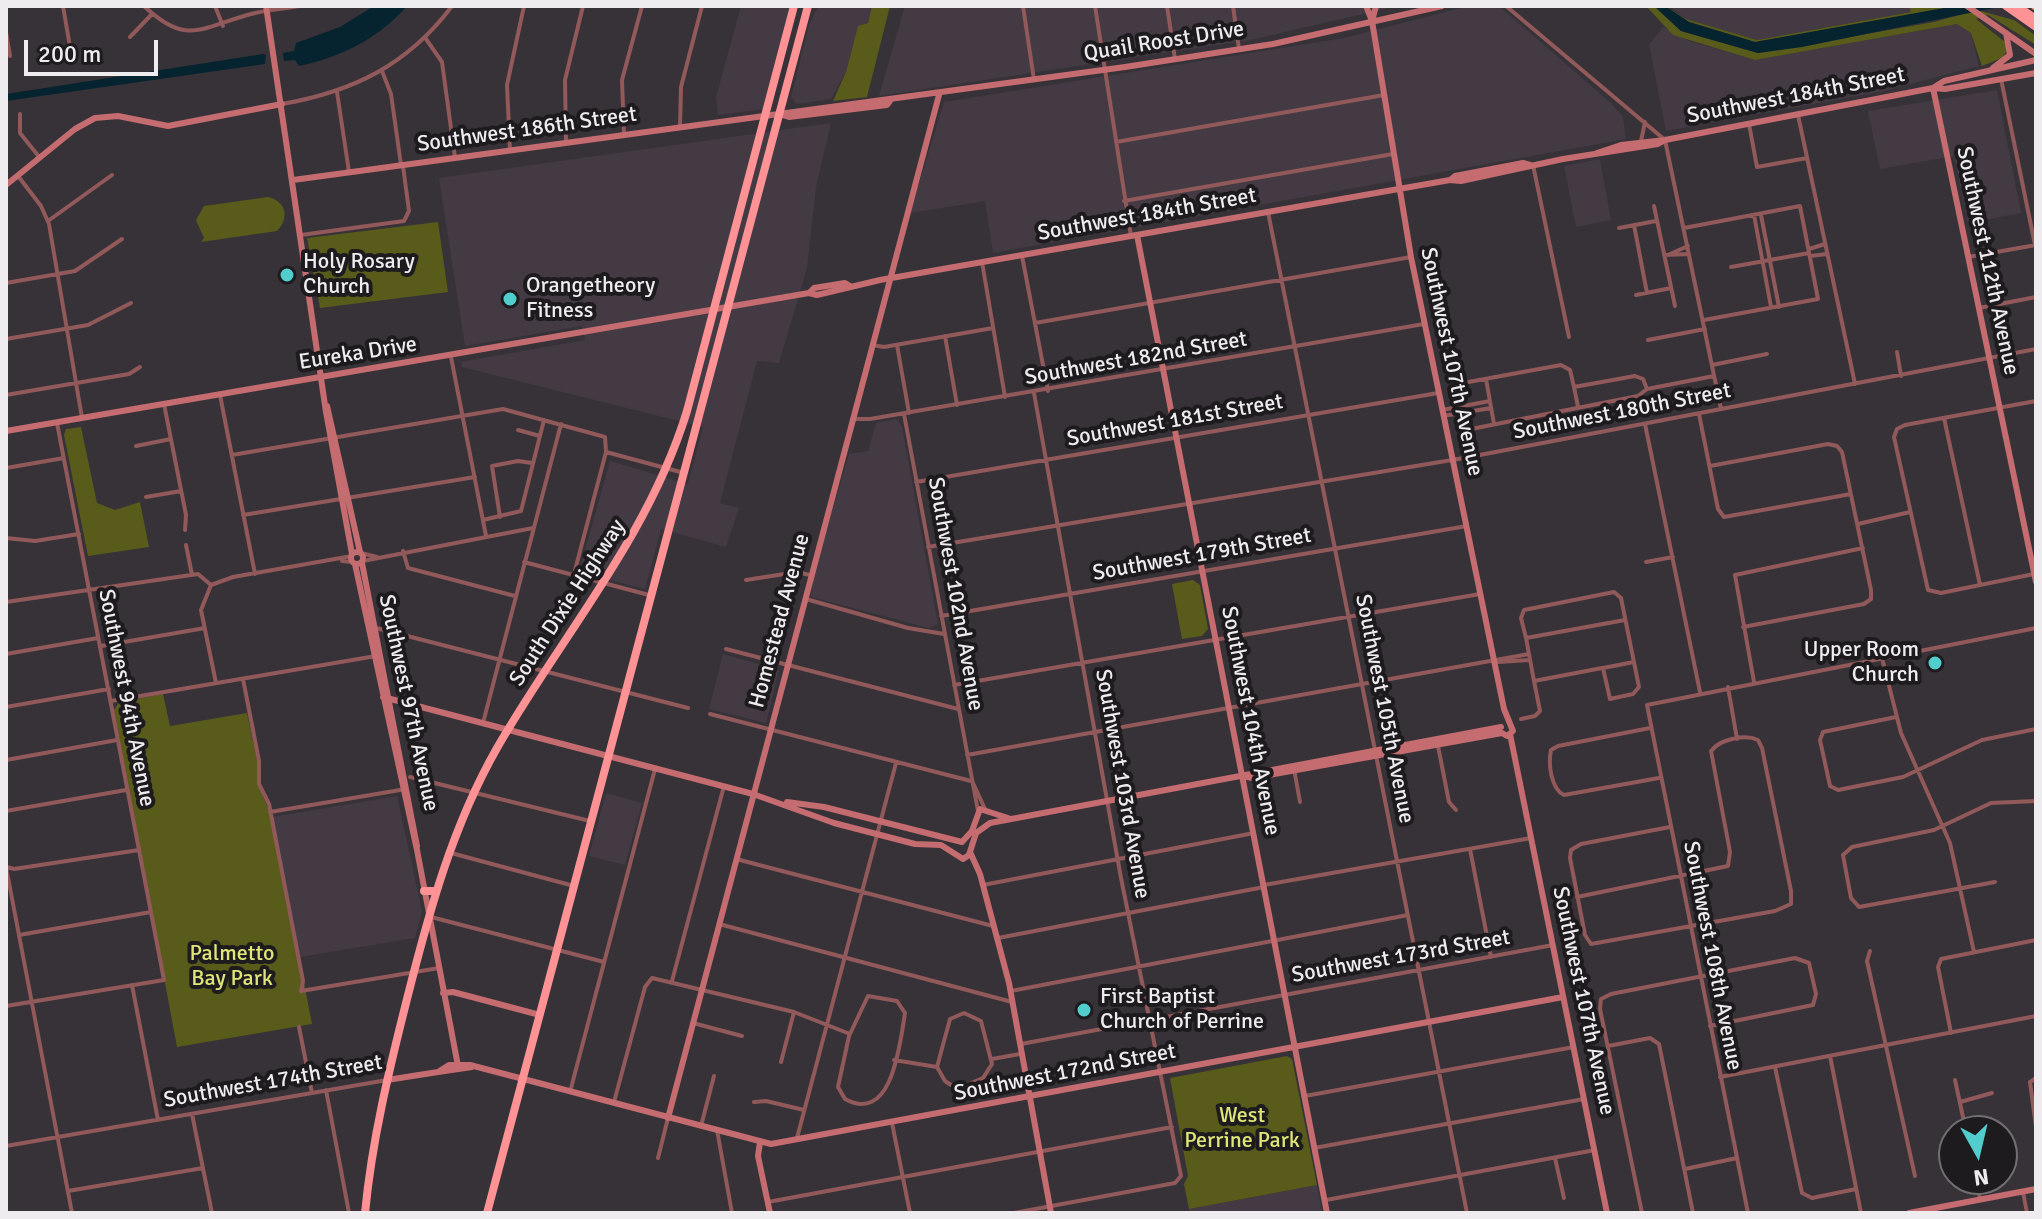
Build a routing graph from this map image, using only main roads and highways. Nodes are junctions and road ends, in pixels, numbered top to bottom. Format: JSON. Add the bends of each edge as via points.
{"nodes":[{"id":1,"x":2006,"y":6,"type":"edge"},
{"id":2,"x":2017,"y":6,"type":"edge"},
{"id":3,"x":803,"y":7,"type":"edge"},
{"id":4,"x":2028,"y":16,"type":"edge"},
{"id":5,"x":2036,"y":27,"type":"edge"},
{"id":6,"x":736,"y":229,"type":"junction"},
{"id":7,"x":748,"y":232,"type":"junction"},
{"id":8,"x":681,"y":431,"type":"junction"},
{"id":9,"x":694,"y":435,"type":"junction"},
{"id":10,"x":424,"y":891,"type":"road end"},
{"id":11,"x":436,"y":891,"type":"junction"},
{"id":12,"x":365,"y":1213,"type":"edge"},
{"id":13,"x":487,"y":1213,"type":"edge"}],
"edges":[{"from":1,"to":4,"type":"highway"},
{"from":2,"to":4,"type":"highway"},
{"from":3,"to":6,"type":"highway","name":"South Dixie Highway"},
{"from":3,"to":7,"type":"highway","name":"South Dixie Highway","via":[[803,24]]},
{"from":4,"to":5,"type":"highway"},
{"from":6,"to":7,"type":"highway"},
{"from":6,"to":8,"type":"highway","name":"South Dixie Highway"},
{"from":7,"to":9,"type":"highway","name":"South Dixie Highway"},
{"from":8,"to":9,"type":"highway"},
{"from":8,"to":11,"type":"highway","name":"South Dixie Highway","via":[[638,530],[508,730],[475,791]]},
{"from":9,"to":13,"type":"highway","name":"South Dixie Highway"},
{"from":10,"to":11,"type":"highway"},
{"from":11,"to":12,"type":"highway","name":"South Dixie Highway","via":[[387,1080]]}]}
